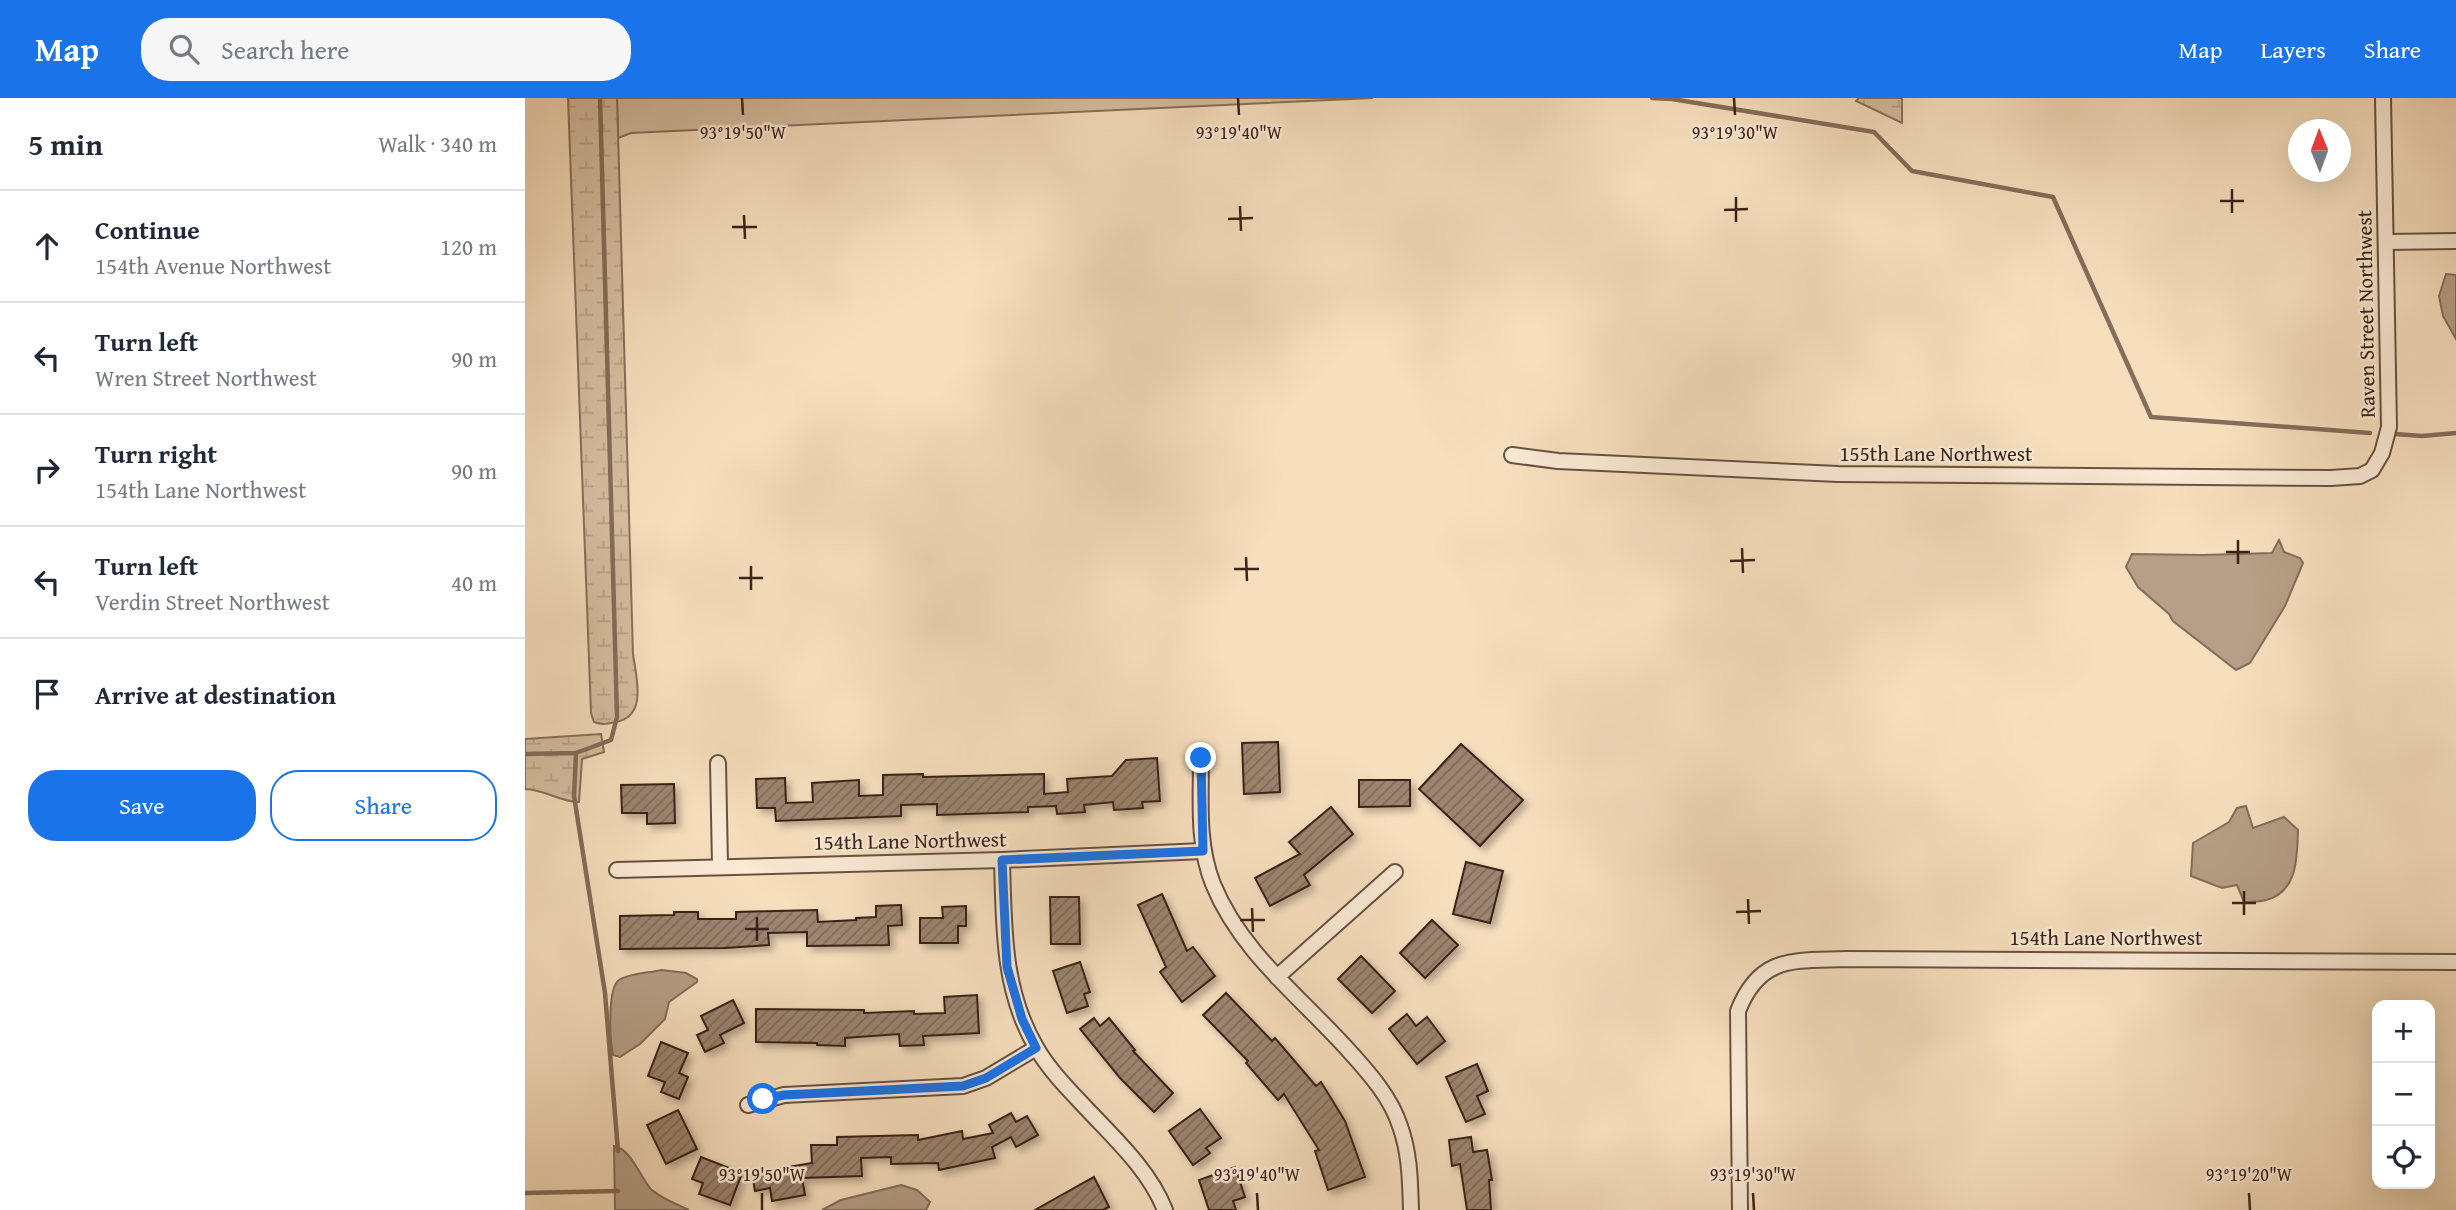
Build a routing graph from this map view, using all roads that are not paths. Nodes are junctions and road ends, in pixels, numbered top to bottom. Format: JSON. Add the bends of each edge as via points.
{"nodes":[{"id":1,"x":2383,"y":98,"type":"edge"},
{"id":2,"x":2456,"y":241,"type":"edge"},
{"id":3,"x":2386,"y":242,"type":"junction"},
{"id":4,"x":1512,"y":455,"type":"dead end"},
{"id":5,"x":2360,"y":476,"type":"joint"},
{"id":6,"x":1201,"y":758,"type":"dead end"},
{"id":7,"x":717,"y":763,"type":"dead end"},
{"id":8,"x":1203,"y":851,"type":"junction"},
{"id":9,"x":1002,"y":860,"type":"junction"},
{"id":10,"x":720,"y":866,"type":"junction"},
{"id":11,"x":617,"y":870,"type":"dead end"},
{"id":12,"x":1395,"y":872,"type":"dead end"},
{"id":13,"x":2456,"y":962,"type":"edge"},
{"id":14,"x":1277,"y":977,"type":"junction"},
{"id":15,"x":1036,"y":1048,"type":"junction"},
{"id":16,"x":748,"y":1105,"type":"dead end"},
{"id":17,"x":1165,"y":1210,"type":"edge"},
{"id":18,"x":1411,"y":1210,"type":"edge"},
{"id":19,"x":1740,"y":1210,"type":"edge"}],
"edges":[{"from":1,"to":3,"type":"street","name":"Raven Street Northwest"},
{"from":2,"to":3,"type":"street"},
{"from":3,"to":5,"type":"street","name":"Raven Street Northwest","via":[[2389,427],[2372,470]]},
{"from":4,"to":5,"type":"street","name":"155th Lane Northwest","via":[[1571,462],[1838,474]]},
{"from":6,"to":8,"type":"street"},
{"from":7,"to":10,"type":"street"},
{"from":8,"to":9,"type":"street","name":"154th Lane Northwest"},
{"from":8,"to":14,"type":"street","via":[[1225,909]]},
{"from":9,"to":10,"type":"street","name":"154th Lane Northwest"},
{"from":9,"to":15,"type":"street","via":[[1007,967]]},
{"from":10,"to":11,"type":"street","name":"154th Lane Northwest"},
{"from":12,"to":14,"type":"street"},
{"from":13,"to":19,"type":"street","name":"154th Lane Northwest","via":[[1846,959],[1793,961],[1772,967],[1746,992],[1738,1011]]},
{"from":14,"to":18,"type":"street","via":[[1338,1038],[1386,1097],[1410,1160]]},
{"from":15,"to":16,"type":"street","via":[[986,1078],[963,1086],[784,1095]]},
{"from":15,"to":17,"type":"street","via":[[1140,1167]]}]}
